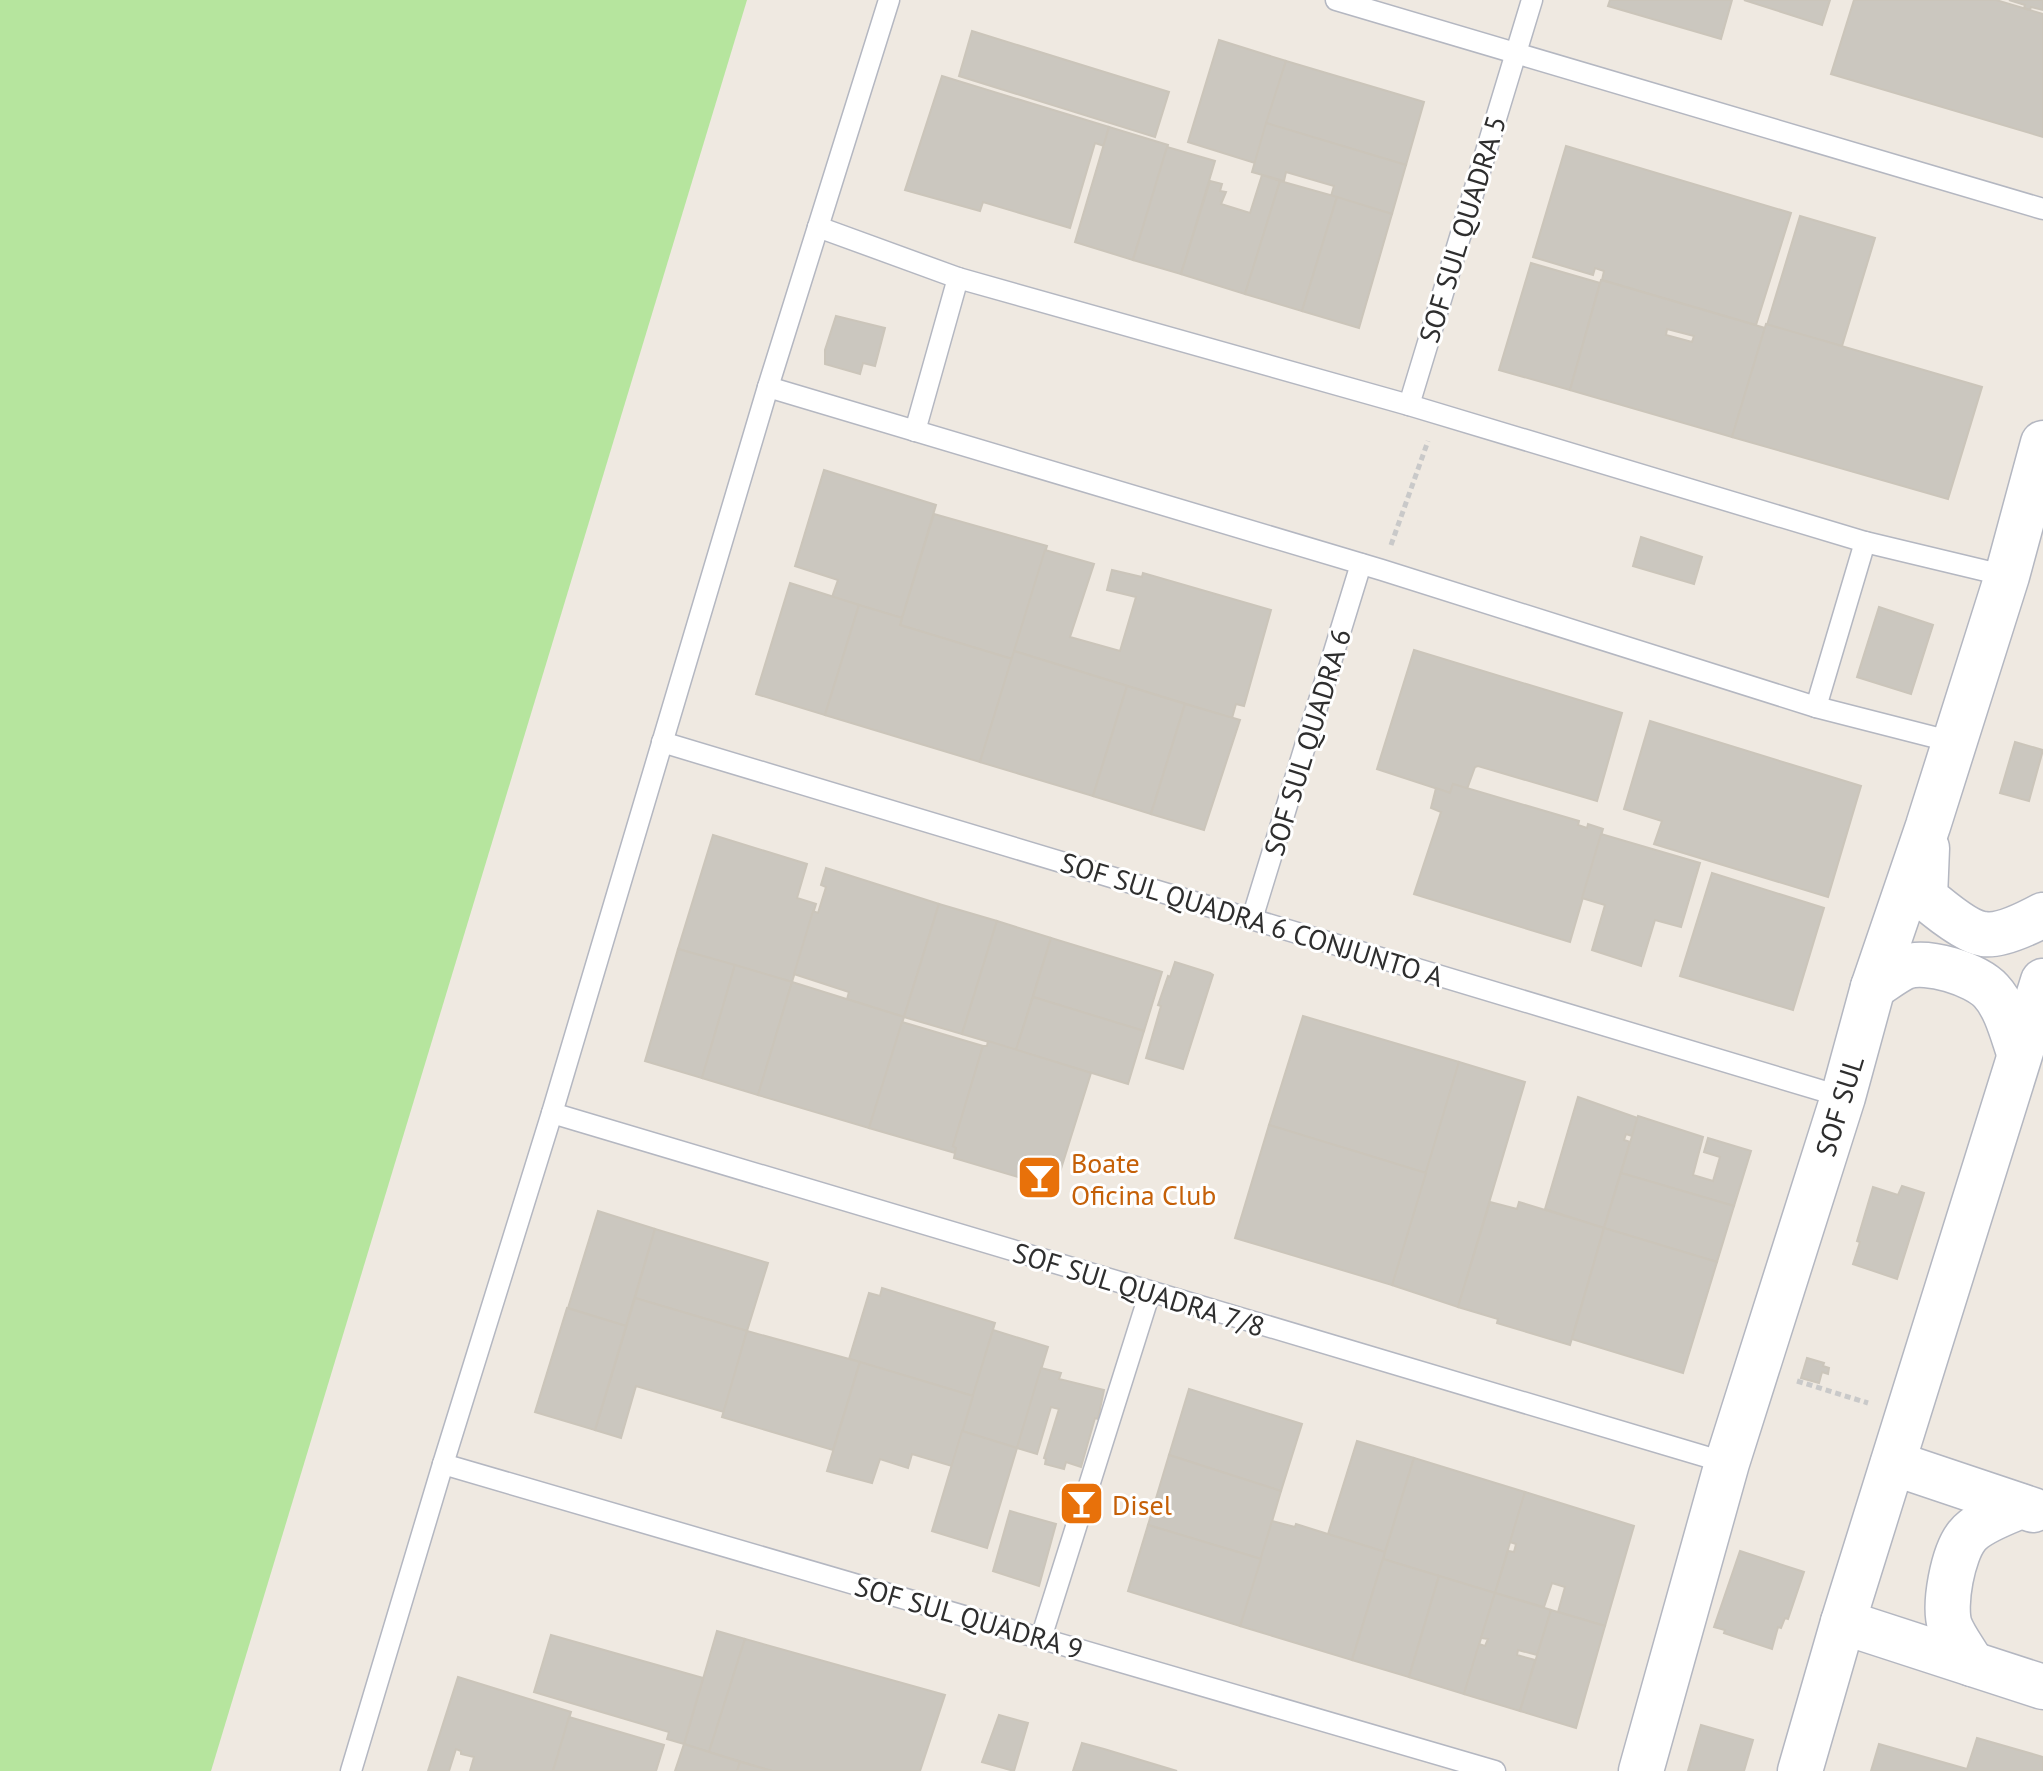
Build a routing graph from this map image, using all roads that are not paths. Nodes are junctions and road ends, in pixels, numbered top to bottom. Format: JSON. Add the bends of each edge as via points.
{"nodes":[{"id":1,"x":889,"y":0,"type":"edge"},
{"id":2,"x":1336,"y":0,"type":"edge"},
{"id":3,"x":1532,"y":0,"type":"edge"},
{"id":4,"x":1515,"y":53,"type":"junction"},
{"id":5,"x":2043,"y":209,"type":"edge"},
{"id":6,"x":818,"y":227,"type":"junction"},
{"id":7,"x":958,"y":278,"type":"junction"},
{"id":8,"x":768,"y":387,"type":"junction"},
{"id":9,"x":1409,"y":405,"type":"junction"},
{"id":10,"x":915,"y":431,"type":"junction"},
{"id":11,"x":2043,"y":443,"type":"edge"},
{"id":12,"x":1865,"y":542,"type":"junction"},
{"id":13,"x":1361,"y":564,"type":"junction"},
{"id":14,"x":2007,"y":576,"type":"junction"},
{"id":15,"x":1816,"y":707,"type":"junction"},
{"id":16,"x":662,"y":742,"type":"junction"},
{"id":17,"x":1953,"y":742,"type":"junction"},
{"id":18,"x":1928,"y":826,"type":"junction"},
{"id":19,"x":2043,"y":915,"type":"edge"},
{"id":20,"x":1252,"y":919,"type":"junction"},
{"id":21,"x":2043,"y":981,"type":"edge"},
{"id":22,"x":1873,"y":987,"type":"junction"},
{"id":23,"x":2019,"y":1053,"type":"junction"},
{"id":24,"x":1843,"y":1097,"type":"junction"},
{"id":25,"x":552,"y":1113,"type":"junction"},
{"id":26,"x":1150,"y":1292,"type":"junction"},
{"id":27,"x":1727,"y":1463,"type":"junction"},
{"id":28,"x":1893,"y":1463,"type":"junction"},
{"id":29,"x":443,"y":1464,"type":"junction"},
{"id":30,"x":2032,"y":1510,"type":"edge"},
{"id":31,"x":1843,"y":1622,"type":"junction"},
{"id":32,"x":1041,"y":1638,"type":"junction"},
{"id":33,"x":1972,"y":1664,"type":"junction"},
{"id":34,"x":2043,"y":1687,"type":"edge"},
{"id":35,"x":351,"y":1771,"type":"edge"},
{"id":36,"x":1495,"y":1771,"type":"edge"},
{"id":37,"x":1641,"y":1771,"type":"edge"},
{"id":38,"x":1800,"y":1771,"type":"edge"}],
"edges":[{"from":1,"to":6,"type":"lane"},
{"from":2,"to":4,"type":"lane"},
{"from":3,"to":4,"type":"lane","name":"SOF SUL QUADRA 5"},
{"from":4,"to":5,"type":"lane"},
{"from":4,"to":9,"type":"lane","name":"SOF SUL QUADRA 5"},
{"from":6,"to":7,"type":"lane"},
{"from":6,"to":8,"type":"lane"},
{"from":7,"to":9,"type":"lane"},
{"from":7,"to":10,"type":"lane"},
{"from":8,"to":10,"type":"lane"},
{"from":8,"to":16,"type":"lane"},
{"from":9,"to":12,"type":"lane"},
{"from":10,"to":13,"type":"lane"},
{"from":11,"to":14,"type":"street","name":"SOF SUL"},
{"from":12,"to":14,"type":"lane"},
{"from":12,"to":15,"type":"lane"},
{"from":13,"to":15,"type":"lane"},
{"from":13,"to":20,"type":"lane","name":"SOF SUL QUADRA 6"},
{"from":14,"to":17,"type":"street","name":"SOF SUL"},
{"from":15,"to":17,"type":"lane"},
{"from":16,"to":20,"type":"lane","name":"SOF SUL QUADRA 6 CONJUNTO A"},
{"from":16,"to":25,"type":"lane"},
{"from":17,"to":18,"type":"street","name":"SOF SUL"},
{"from":18,"to":19,"type":"street","via":[[1925,897],[1947,916],[1983,934],[2020,927]]},
{"from":18,"to":22,"type":"street","name":"SOF SUL"},
{"from":20,"to":24,"type":"lane","name":"SOF SUL QUADRA 6 CONJUNTO A"},
{"from":21,"to":23,"type":"street"},
{"from":22,"to":23,"type":"street","via":[[1907,966],[1939,966],[1972,977],[1991,991],[2004,1012]]},
{"from":22,"to":24,"type":"street","name":"SOF SUL"},
{"from":23,"to":28,"type":"street"},
{"from":24,"to":27,"type":"street","name":"SOF SUL"},
{"from":25,"to":26,"type":"lane","name":"SOF SUL QUADRA 7/8"},
{"from":25,"to":29,"type":"lane"},
{"from":26,"to":27,"type":"lane","name":"SOF SUL QUADRA 7/8"},
{"from":26,"to":32,"type":"lane"},
{"from":27,"to":37,"type":"street","name":"SOF SUL"},
{"from":28,"to":30,"type":"street"},
{"from":28,"to":31,"type":"street"},
{"from":29,"to":32,"type":"lane","name":"SOF SUL QUADRA 9"},
{"from":29,"to":35,"type":"lane"},
{"from":30,"to":33,"type":"street","via":[[1991,1520],[1967,1536],[1956,1561],[1948,1592],[1949,1624]]},
{"from":31,"to":33,"type":"street"},
{"from":31,"to":38,"type":"street"},
{"from":32,"to":36,"type":"lane","name":"SOF SUL QUADRA 9"},
{"from":33,"to":34,"type":"street"}]}
